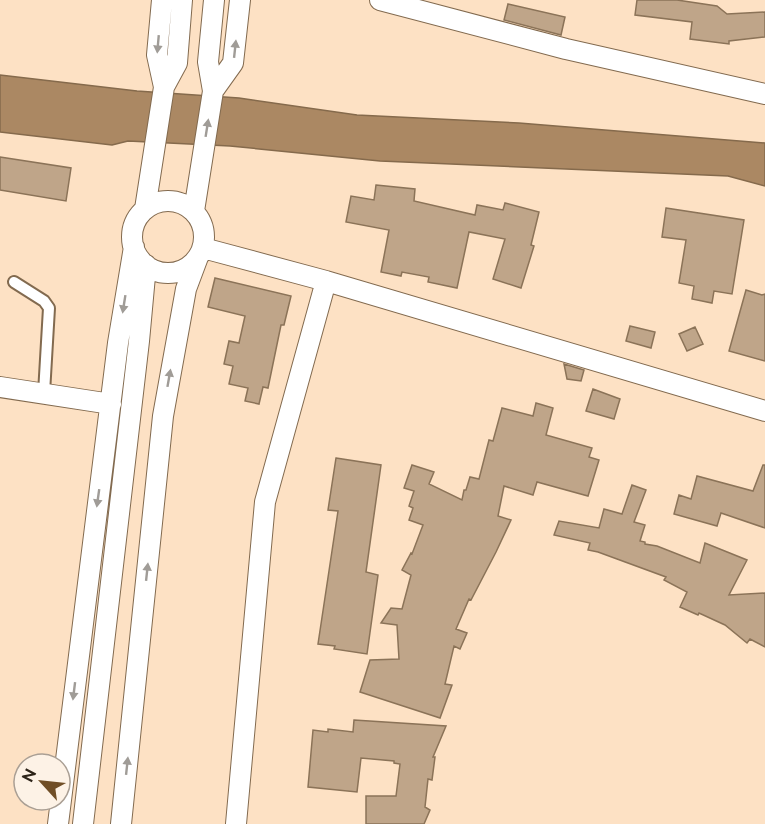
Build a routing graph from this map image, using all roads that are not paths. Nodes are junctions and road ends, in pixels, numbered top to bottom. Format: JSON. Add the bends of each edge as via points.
{"nodes":[{"id":1,"x":162,"y":0,"type":"edge"},
{"id":2,"x":182,"y":0,"type":"edge"},
{"id":3,"x":214,"y":0,"type":"edge"},
{"id":4,"x":240,"y":0,"type":"edge"},
{"id":5,"x":380,"y":0,"type":"edge"},
{"id":6,"x":164,"y":87,"type":"junction"},
{"id":7,"x":213,"y":91,"type":"junction"},
{"id":8,"x":765,"y":94,"type":"edge"},
{"id":9,"x":145,"y":209,"type":"junction"},
{"id":10,"x":194,"y":211,"type":"junction"},
{"id":11,"x":134,"y":247,"type":"junction"},
{"id":12,"x":200,"y":252,"type":"junction"},
{"id":13,"x":146,"y":265,"type":"junction"},
{"id":14,"x":326,"y":281,"type":"junction"},
{"id":15,"x":14,"y":282,"type":"dead end"},
{"id":16,"x":0,"y":387,"type":"edge"},
{"id":17,"x":44,"y":393,"type":"junction"},
{"id":18,"x":111,"y":404,"type":"junction"},
{"id":19,"x":765,"y":411,"type":"edge"},
{"id":20,"x":58,"y":824,"type":"edge"},
{"id":21,"x":83,"y":824,"type":"edge"},
{"id":22,"x":121,"y":824,"type":"edge"},
{"id":23,"x":236,"y":824,"type":"edge"}],
"edges":[{"from":1,"to":6,"type":"street","one_way":true,"via":[[157,55]]},
{"from":2,"to":6,"type":"street","via":[[177,63]]},
{"from":3,"to":7,"type":"street","via":[[208,62]]},
{"from":7,"to":4,"type":"street","one_way":true,"via":[[233,63]]},
{"from":5,"to":8,"type":"street","via":[[566,49]]},
{"from":6,"to":9,"type":"street"},
{"from":10,"to":7,"type":"street","one_way":true},
{"from":9,"to":10,"type":"street","via":[[175,201]]},
{"from":9,"to":11,"type":"street","via":[[134,226]]},
{"from":10,"to":12,"type":"street","via":[[204,228]]},
{"from":11,"to":13,"type":"street"},
{"from":11,"to":18,"type":"street","one_way":true},
{"from":12,"to":13,"type":"street","via":[[190,266],[180,271],[156,271]]},
{"from":12,"to":14,"type":"street"},
{"from":22,"to":12,"type":"street","one_way":true,"via":[[163,416],[186,289]]},
{"from":13,"to":21,"type":"street"},
{"from":14,"to":19,"type":"street"},
{"from":14,"to":23,"type":"street","via":[[265,502]]},
{"from":15,"to":17,"type":"lane","via":[[49,308]]},
{"from":16,"to":17,"type":"street"},
{"from":17,"to":18,"type":"street"},
{"from":18,"to":20,"type":"street","one_way":true}]}
